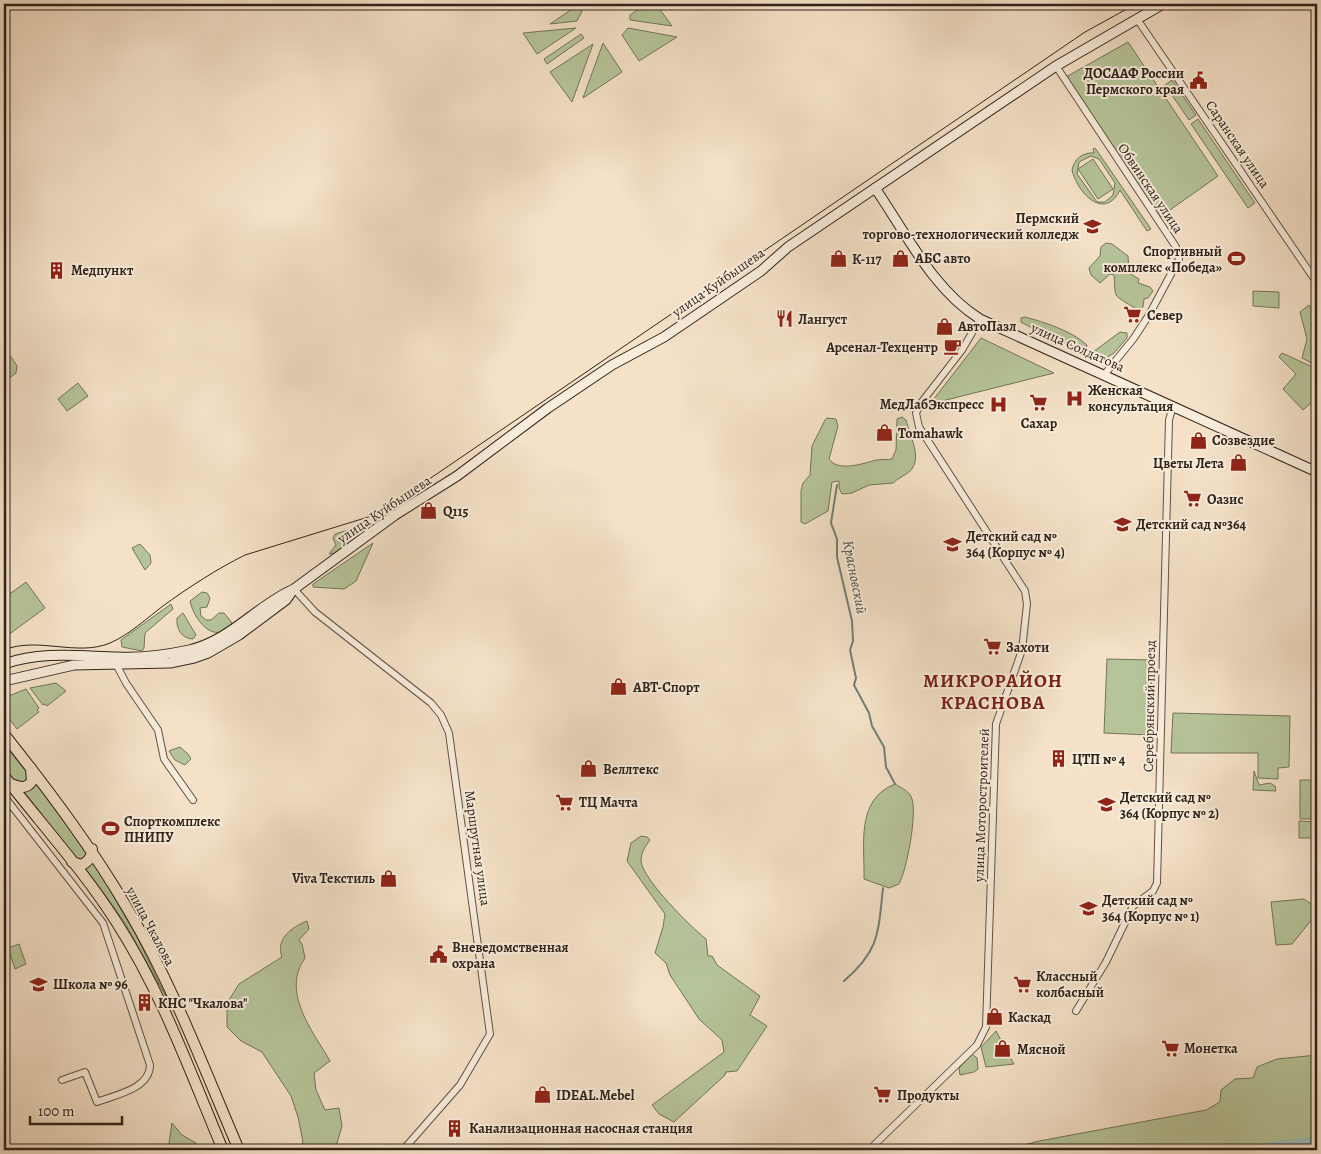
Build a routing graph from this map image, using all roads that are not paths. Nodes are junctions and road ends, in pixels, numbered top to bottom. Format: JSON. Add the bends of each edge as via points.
{"nodes":[{"id":1,"x":1163,"y":4,"type":"edge"},
{"id":2,"x":1137,"y":19,"type":"junction"},
{"id":3,"x":1056,"y":66,"type":"junction"},
{"id":4,"x":876,"y":188,"type":"junction"},
{"id":5,"x":1317,"y":283,"type":"edge"},
{"id":6,"x":980,"y":319,"type":"junction"},
{"id":7,"x":1104,"y":375,"type":"junction"},
{"id":8,"x":1173,"y":406,"type":"junction"},
{"id":9,"x":1317,"y":472,"type":"edge"},
{"id":10,"x":294,"y":589,"type":"junction"},
{"id":11,"x":4,"y":664,"type":"edge"},
{"id":12,"x":116,"y":664,"type":"junction"},
{"id":13,"x":5,"y":682,"type":"edge"},
{"id":14,"x":4,"y":734,"type":"edge"},
{"id":15,"x":31,"y":768,"type":"junction"},
{"id":16,"x":7,"y":780,"type":"edge"},
{"id":17,"x":4,"y":796,"type":"edge"},
{"id":18,"x":193,"y":800,"type":"dead end"},
{"id":19,"x":92,"y":849,"type":"junction"},
{"id":20,"x":72,"y":862,"type":"junction"},
{"id":21,"x":103,"y":923,"type":"junction"},
{"id":22,"x":118,"y":924,"type":"junction"},
{"id":23,"x":1076,"y":1011,"type":"dead end"},
{"id":24,"x":62,"y":1080,"type":"dead end"},
{"id":25,"x":223,"y":1150,"type":"edge"},
{"id":26,"x":239,"y":1150,"type":"edge"},
{"id":27,"x":403,"y":1150,"type":"edge"},
{"id":28,"x":869,"y":1150,"type":"edge"}],
"edges":[{"from":1,"to":2,"type":"main road","name":"улица Куйбышева"},
{"from":2,"to":3,"type":"main road","name":"улица Куйбышева"},
{"from":2,"to":5,"type":"street","name":"Саранская улица"},
{"from":3,"to":4,"type":"main road","name":"улица Куйбышева"},
{"from":3,"to":7,"type":"street","name":"Обвинская улица","via":[[1176,247],[1179,259],[1149,315]]},
{"from":4,"to":6,"type":"main road","name":"улица Солдатова","via":[[941,285],[961,306]]},
{"from":4,"to":10,"type":"main road","name":"улица Куйбышева","via":[[664,337],[612,365],[548,408]]},
{"from":6,"to":7,"type":"main road","name":"улица Солдатова"},
{"from":6,"to":28,"type":"street","name":"улица Моторостроителей","via":[[962,350],[916,413],[920,427],[1025,591],[1028,604],[1022,650],[996,724],[986,1027],[977,1045]]},
{"from":7,"to":8,"type":"main road","name":"улица Солдатова"},
{"from":8,"to":9,"type":"main road","name":"улица Солдатова"},
{"from":8,"to":23,"type":"street","name":"Серебрянский проезд","via":[[1169,420],[1157,883],[1153,891],[1133,906],[1106,962]]},
{"from":10,"to":11,"type":"main road","name":"улица Куйбышева","via":[[234,629],[191,650],[119,658],[45,655]]},
{"from":10,"to":12,"type":"main road","name":"улица Куйбышева","via":[[286,600],[239,635],[208,653],[170,663]]},
{"from":10,"to":27,"type":"street","name":"Маршрутная улица","via":[[315,612],[432,703],[449,734],[490,1032],[460,1085]]},
{"from":12,"to":13,"type":"main road","name":"улица Куйбышева","via":[[74,665]]},
{"from":12,"to":18,"type":"street","via":[[158,730],[164,759]]},
{"from":14,"to":15,"type":"main road","name":"улица Чкалова"},
{"from":15,"to":16,"type":"main road","via":[[29,786],[22,788]]},
{"from":15,"to":19,"type":"main road","name":"улица Чкалова"},
{"from":16,"to":20,"type":"main road","name":"улица Чкалова"},
{"from":17,"to":21,"type":"street"},
{"from":19,"to":20,"type":"main road","via":[[92,856],[87,862],[82,865]]},
{"from":19,"to":26,"type":"main road","name":"улица Чкалова","via":[[131,914],[172,995]]},
{"from":20,"to":22,"type":"main road","name":"улица Чкалова"},
{"from":21,"to":22,"type":"street"},
{"from":21,"to":24,"type":"street","via":[[143,1039],[150,1071],[143,1083],[97,1102],[84,1072]]},
{"from":22,"to":25,"type":"main road","name":"улица Чкалова","via":[[158,999]]}]}
